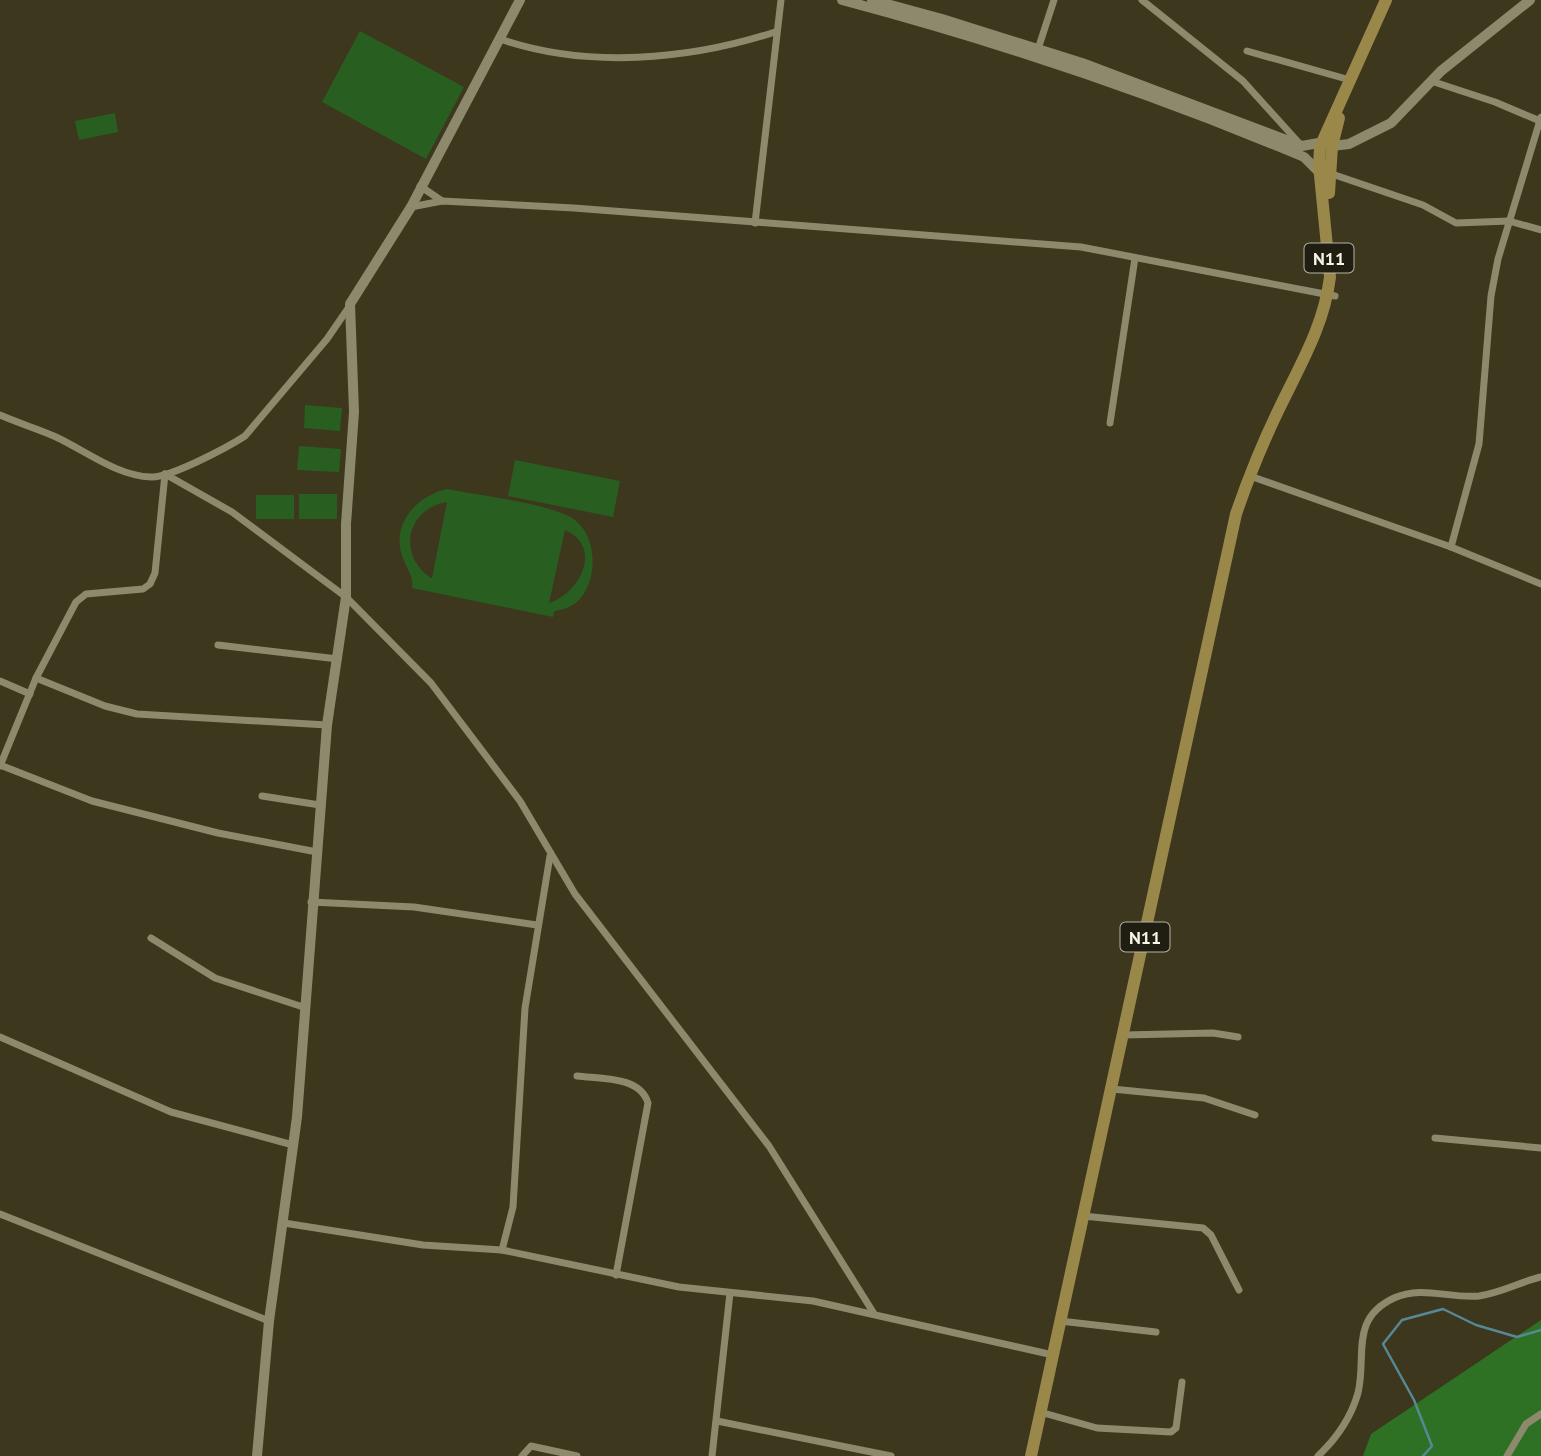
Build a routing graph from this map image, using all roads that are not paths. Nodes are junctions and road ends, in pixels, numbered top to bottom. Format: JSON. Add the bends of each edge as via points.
{"nodes":[{"id":1,"x":520,"y":0,"type":"edge"},
{"id":2,"x":780,"y":0,"type":"edge"},
{"id":3,"x":842,"y":0,"type":"edge"},
{"id":4,"x":872,"y":0,"type":"edge"},
{"id":5,"x":1054,"y":0,"type":"edge"},
{"id":6,"x":1142,"y":0,"type":"edge"},
{"id":7,"x":1387,"y":0,"type":"edge"},
{"id":8,"x":1530,"y":0,"type":"edge"},
{"id":9,"x":775,"y":32,"type":"junction"},
{"id":10,"x":500,"y":39,"type":"junction"},
{"id":11,"x":1038,"y":49,"type":"junction"},
{"id":12,"x":1247,"y":51,"type":"dead end"},
{"id":13,"x":1432,"y":81,"type":"junction"},
{"id":14,"x":1349,"y":85,"type":"junction"},
{"id":15,"x":1273,"y":117,"type":"junction"},
{"id":16,"x":1540,"y":119,"type":"edge"},
{"id":17,"x":1266,"y":134,"type":"junction"},
{"id":18,"x":1326,"y":144,"type":"junction"},
{"id":19,"x":1302,"y":146,"type":"junction"},
{"id":20,"x":1326,"y":173,"type":"junction"},
{"id":21,"x":420,"y":186,"type":"junction"},
{"id":22,"x":442,"y":201,"type":"junction"},
{"id":23,"x":411,"y":207,"type":"junction"},
{"id":24,"x":1509,"y":221,"type":"junction"},
{"id":25,"x":755,"y":223,"type":"junction"},
{"id":26,"x":1541,"y":230,"type":"edge"},
{"id":27,"x":1135,"y":258,"type":"junction"},
{"id":28,"x":1332,"y":295,"type":"junction"},
{"id":29,"x":350,"y":304,"type":"junction"},
{"id":30,"x":0,"y":415,"type":"edge"},
{"id":31,"x":1110,"y":423,"type":"dead end"},
{"id":32,"x":164,"y":474,"type":"junction"},
{"id":33,"x":1250,"y":476,"type":"junction"},
{"id":34,"x":1451,"y":547,"type":"junction"},
{"id":35,"x":1541,"y":584,"type":"edge"},
{"id":36,"x":346,"y":597,"type":"junction"},
{"id":37,"x":218,"y":645,"type":"dead end"},
{"id":38,"x":338,"y":659,"type":"junction"},
{"id":39,"x":36,"y":678,"type":"junction"},
{"id":40,"x":0,"y":681,"type":"edge"},
{"id":41,"x":30,"y":694,"type":"junction"},
{"id":42,"x":327,"y":725,"type":"junction"},
{"id":43,"x":0,"y":766,"type":"edge"},
{"id":44,"x":262,"y":796,"type":"dead end"},
{"id":45,"x":320,"y":804,"type":"junction"},
{"id":46,"x":317,"y":852,"type":"junction"},
{"id":47,"x":550,"y":856,"type":"junction"},
{"id":48,"x":311,"y":902,"type":"junction"},
{"id":49,"x":537,"y":925,"type":"junction"},
{"id":50,"x":150,"y":938,"type":"dead end"},
{"id":51,"x":303,"y":1007,"type":"junction"},
{"id":52,"x":1124,"y":1035,"type":"junction"},
{"id":53,"x":0,"y":1037,"type":"edge"},
{"id":54,"x":1238,"y":1037,"type":"dead end"},
{"id":55,"x":577,"y":1076,"type":"dead end"},
{"id":56,"x":1112,"y":1089,"type":"junction"},
{"id":57,"x":1255,"y":1115,"type":"dead end"},
{"id":58,"x":1435,"y":1138,"type":"dead end"},
{"id":59,"x":293,"y":1146,"type":"junction"},
{"id":60,"x":1541,"y":1148,"type":"edge"},
{"id":61,"x":0,"y":1214,"type":"edge"},
{"id":62,"x":1083,"y":1216,"type":"junction"},
{"id":63,"x":284,"y":1223,"type":"junction"},
{"id":64,"x":502,"y":1250,"type":"junction"},
{"id":65,"x":615,"y":1275,"type":"junction"},
{"id":66,"x":1541,"y":1277,"type":"edge"},
{"id":67,"x":1239,"y":1290,"type":"dead end"},
{"id":68,"x":730,"y":1293,"type":"junction"},
{"id":69,"x":873,"y":1312,"type":"junction"},
{"id":70,"x":269,"y":1321,"type":"junction"},
{"id":71,"x":1060,"y":1321,"type":"junction"},
{"id":72,"x":1156,"y":1332,"type":"dead end"},
{"id":73,"x":1052,"y":1355,"type":"junction"},
{"id":74,"x":1182,"y":1382,"type":"dead end"},
{"id":75,"x":1040,"y":1412,"type":"junction"},
{"id":76,"x":1541,"y":1414,"type":"edge"},
{"id":77,"x":717,"y":1421,"type":"junction"},
{"id":78,"x":257,"y":1456,"type":"edge"},
{"id":79,"x":522,"y":1456,"type":"edge"},
{"id":80,"x":577,"y":1456,"type":"edge"},
{"id":81,"x":712,"y":1456,"type":"edge"},
{"id":82,"x":891,"y":1456,"type":"edge"},
{"id":83,"x":1031,"y":1456,"type":"edge"},
{"id":84,"x":1318,"y":1456,"type":"edge"},
{"id":85,"x":1507,"y":1456,"type":"edge"}],
"edges":[{"from":1,"to":10,"type":"street"},
{"from":2,"to":9,"type":"street"},
{"from":3,"to":20,"type":"street","via":[[1079,71],[1304,157]]},
{"from":4,"to":11,"type":"street"},
{"from":5,"to":11,"type":"street"},
{"from":6,"to":15,"type":"street","via":[[1243,81]]},
{"from":7,"to":14,"type":"highway","number":"N11"},
{"from":8,"to":13,"type":"street"},
{"from":9,"to":10,"type":"street","via":[[737,44],[590,58],[555,55]]},
{"from":9,"to":25,"type":"street"},
{"from":10,"to":21,"type":"street"},
{"from":11,"to":17,"type":"street"},
{"from":12,"to":14,"type":"street"},
{"from":13,"to":16,"type":"street"},
{"from":13,"to":18,"type":"street","via":[[1391,123],[1358,141]]},
{"from":14,"to":18,"type":"highway","number":"N11"},
{"from":15,"to":17,"type":"street"},
{"from":15,"to":19,"type":"street"},
{"from":16,"to":24,"type":"street"},
{"from":17,"to":19,"type":"street"},
{"from":18,"to":19,"type":"street"},
{"from":18,"to":20,"type":"highway","number":"N11"},
{"from":20,"to":24,"type":"street","via":[[1423,205],[1456,223]]},
{"from":20,"to":28,"type":"highway","number":"N11"},
{"from":21,"to":22,"type":"street"},
{"from":21,"to":23,"type":"street"},
{"from":22,"to":23,"type":"street"},
{"from":22,"to":25,"type":"street"},
{"from":23,"to":29,"type":"street"},
{"from":24,"to":26,"type":"street"},
{"from":24,"to":34,"type":"street","via":[[1491,296],[1479,444]]},
{"from":25,"to":27,"type":"street","via":[[1081,247]]},
{"from":27,"to":28,"type":"street"},
{"from":27,"to":31,"type":"street"},
{"from":28,"to":33,"type":"highway","number":"N11"},
{"from":29,"to":32,"type":"street","via":[[327,340],[245,436]]},
{"from":29,"to":36,"type":"street","via":[[354,412]]},
{"from":30,"to":32,"type":"street","via":[[115,467],[152,477]]},
{"from":32,"to":36,"type":"street","via":[[232,512]]},
{"from":32,"to":39,"type":"street","via":[[157,562],[150,584],[143,589],[86,594],[76,602]]},
{"from":33,"to":34,"type":"street"},
{"from":33,"to":52,"type":"highway","number":"N11","via":[[1236,514]]},
{"from":34,"to":35,"type":"street"},
{"from":36,"to":38,"type":"street"},
{"from":36,"to":47,"type":"street","via":[[447,704],[520,801]]},
{"from":37,"to":38,"type":"street"},
{"from":38,"to":42,"type":"street"},
{"from":39,"to":41,"type":"street"},
{"from":39,"to":42,"type":"street","via":[[137,715]]},
{"from":40,"to":41,"type":"street"},
{"from":41,"to":43,"type":"street"},
{"from":42,"to":45,"type":"street"},
{"from":43,"to":46,"type":"street","via":[[92,801]]},
{"from":44,"to":45,"type":"street"},
{"from":45,"to":46,"type":"street"},
{"from":46,"to":48,"type":"street"},
{"from":47,"to":49,"type":"street"},
{"from":47,"to":69,"type":"street","via":[[769,1146]]},
{"from":48,"to":49,"type":"street","via":[[414,907]]},
{"from":48,"to":51,"type":"street"},
{"from":49,"to":64,"type":"street","via":[[524,1021],[513,1207]]},
{"from":50,"to":51,"type":"street","via":[[215,978]]},
{"from":51,"to":59,"type":"street"},
{"from":52,"to":54,"type":"street","via":[[1213,1033]]},
{"from":52,"to":56,"type":"highway","number":"N11"},
{"from":53,"to":59,"type":"street","via":[[171,1112]]},
{"from":55,"to":65,"type":"street","via":[[634,1084],[645,1093],[648,1103]]},
{"from":56,"to":57,"type":"street","via":[[1204,1098]]},
{"from":56,"to":62,"type":"highway","number":"N11"},
{"from":58,"to":60,"type":"street"},
{"from":59,"to":63,"type":"street"},
{"from":61,"to":70,"type":"street"},
{"from":62,"to":67,"type":"street","via":[[1203,1228]]},
{"from":62,"to":71,"type":"highway","number":"N11"},
{"from":63,"to":64,"type":"street","via":[[423,1245]]},
{"from":63,"to":70,"type":"street"},
{"from":64,"to":65,"type":"street"},
{"from":65,"to":68,"type":"street"},
{"from":66,"to":84,"type":"street","via":[[1486,1294],[1412,1293],[1384,1304],[1371,1315],[1364,1331],[1358,1391],[1351,1412],[1335,1440]]},
{"from":68,"to":69,"type":"street"},
{"from":68,"to":77,"type":"street"},
{"from":69,"to":73,"type":"street"},
{"from":70,"to":78,"type":"street"},
{"from":71,"to":72,"type":"street"},
{"from":71,"to":73,"type":"highway","number":"N11"},
{"from":73,"to":75,"type":"highway","number":"N11"},
{"from":74,"to":75,"type":"street","via":[[1176,1428],[1171,1432],[1097,1428]]},
{"from":75,"to":83,"type":"highway","number":"N11"},
{"from":76,"to":85,"type":"street","via":[[1526,1424]]},
{"from":77,"to":81,"type":"street"},
{"from":77,"to":82,"type":"street"},
{"from":79,"to":80,"type":"street","via":[[531,1446]]}]}
